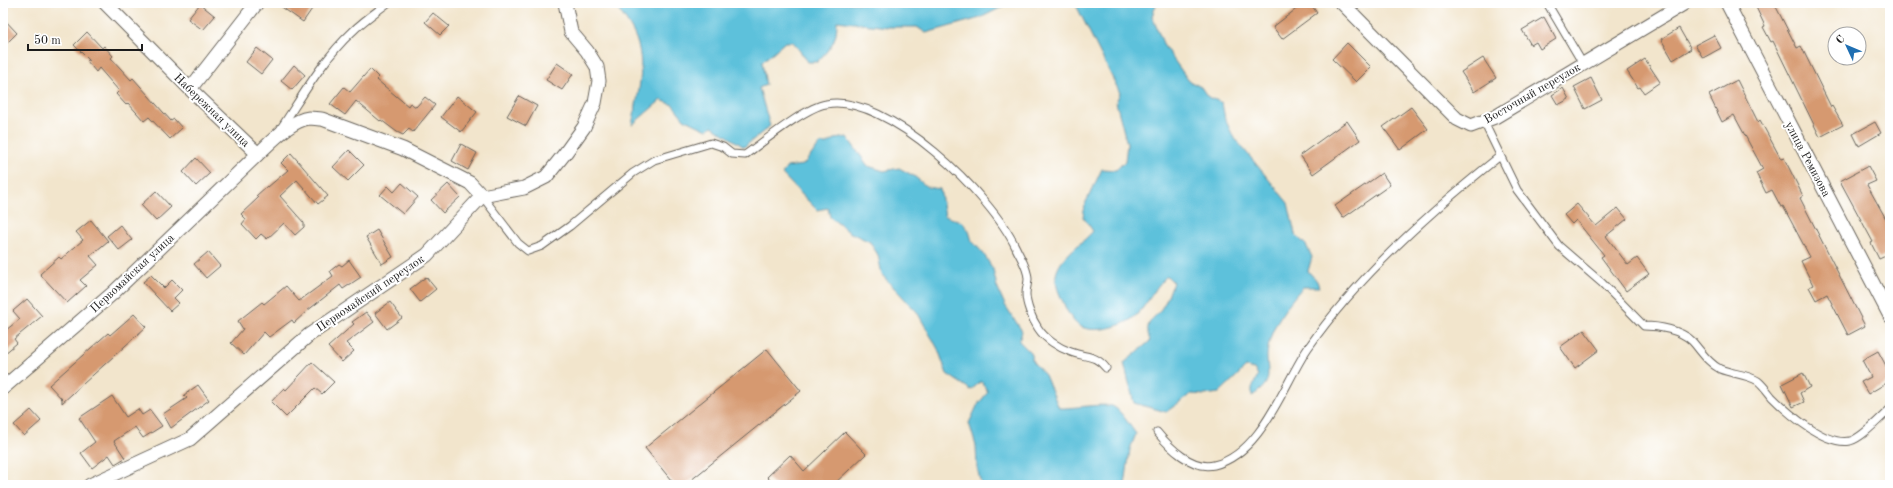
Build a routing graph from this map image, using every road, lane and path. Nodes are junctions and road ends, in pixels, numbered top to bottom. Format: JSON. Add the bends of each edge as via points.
{"nodes":[{"id":1,"x":105,"y":3,"type":"edge"},
{"id":2,"x":256,"y":3,"type":"edge"},
{"id":3,"x":388,"y":3,"type":"edge"},
{"id":4,"x":565,"y":3,"type":"edge"},
{"id":5,"x":1342,"y":3,"type":"edge"},
{"id":6,"x":1547,"y":3,"type":"edge"},
{"id":7,"x":1685,"y":3,"type":"edge"},
{"id":8,"x":1727,"y":3,"type":"edge"},
{"id":9,"x":1583,"y":64,"type":"junction"},
{"id":10,"x":190,"y":89,"type":"junction"},
{"id":11,"x":1484,"y":122,"type":"junction"},
{"id":12,"x":274,"y":140,"type":"junction"},
{"id":13,"x":258,"y":154,"type":"junction"},
{"id":14,"x":1500,"y":156,"type":"junction"},
{"id":15,"x":482,"y":196,"type":"junction"},
{"id":16,"x":1890,"y":316,"type":"edge"},
{"id":17,"x":1106,"y":368,"type":"dead end"},
{"id":18,"x":3,"y":388,"type":"edge"},
{"id":19,"x":1890,"y":409,"type":"edge"},
{"id":20,"x":1157,"y":432,"type":"dead end"},
{"id":21,"x":90,"y":485,"type":"edge"}],
"edges":[{"from":1,"to":10,"type":"street","name":"Набережная улица"},
{"from":2,"to":10,"type":"street"},
{"from":3,"to":12,"type":"lane","via":[[352,32],[330,56]]},
{"from":4,"to":15,"type":"street","via":[[571,32],[597,67],[599,81],[595,103],[584,127],[546,177],[524,188]]},
{"from":5,"to":11,"type":"street","name":"Восточный переулок","via":[[1457,119],[1471,126]]},
{"from":6,"to":9,"type":"lane"},
{"from":7,"to":9,"type":"street","name":"Восточный переулок"},
{"from":8,"to":16,"type":"street","name":"улица Ремизова"},
{"from":9,"to":11,"type":"street","name":"Восточный переулок"},
{"from":10,"to":13,"type":"street","name":"Набережная улица"},
{"from":11,"to":14,"type":"lane"},
{"from":12,"to":13,"type":"street","name":"Набережная улица"},
{"from":12,"to":15,"type":"street","name":"Набережная улица","via":[[298,122],[308,118],[322,119],[403,149],[470,183]]},
{"from":13,"to":18,"type":"street","name":"Первомайская улица","via":[[113,293]]},
{"from":14,"to":19,"type":"lane","via":[[1517,190],[1559,246],[1602,283],[1644,326],[1674,331],[1691,340],[1702,356],[1720,369],[1758,381],[1773,398],[1814,432],[1834,440],[1850,441],[1861,435]]},
{"from":14,"to":20,"type":"lane","via":[[1410,234],[1338,309],[1308,349],[1271,414],[1244,448],[1213,466],[1198,464],[1179,456]]},
{"from":15,"to":17,"type":"lane","via":[[518,243],[528,251],[542,246],[633,173],[654,160],[711,143],[723,147],[732,154],[745,155],[810,110],[826,104],[844,102],[866,108],[911,134],[932,150],[984,200],[1012,239],[1025,268],[1028,278],[1026,296],[1038,328],[1047,339],[1072,352],[1094,358]]},
{"from":15,"to":21,"type":"street","name":"Первомайский переулок","via":[[427,256],[309,335],[190,439]]}]}
